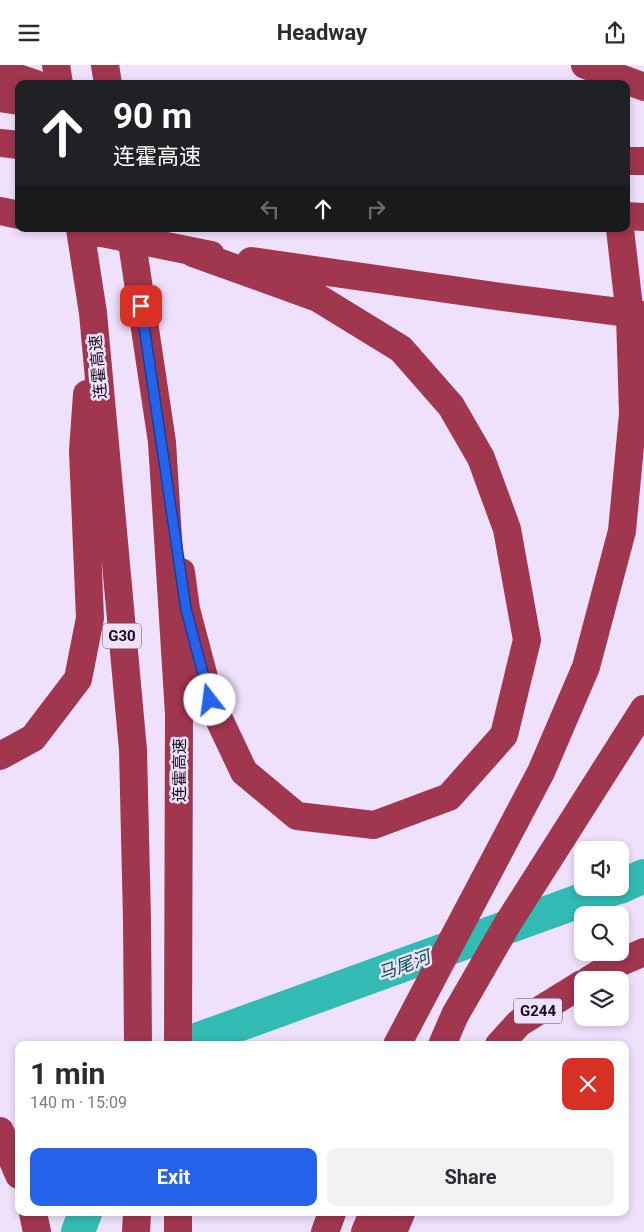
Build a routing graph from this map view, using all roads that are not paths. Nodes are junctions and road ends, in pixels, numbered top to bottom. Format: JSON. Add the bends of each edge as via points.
{"nodes":[{"id":1,"x":56,"y":65,"type":"edge"},
{"id":2,"x":105,"y":65,"type":"edge"},
{"id":3,"x":585,"y":65,"type":"edge"},
{"id":4,"x":0,"y":72,"type":"edge"},
{"id":5,"x":24,"y":80,"type":"edge"},
{"id":6,"x":58,"y":80,"type":"edge"},
{"id":7,"x":107,"y":80,"type":"edge"},
{"id":8,"x":588,"y":80,"type":"edge"},
{"id":9,"x":625,"y":80,"type":"edge"},
{"id":10,"x":630,"y":82,"type":"edge"},
{"id":11,"x":644,"y":87,"type":"edge"},
{"id":12,"x":0,"y":98,"type":"edge"},
{"id":13,"x":15,"y":100,"type":"edge"},
{"id":14,"x":0,"y":143,"type":"edge"},
{"id":15,"x":15,"y":145,"type":"edge"},
{"id":16,"x":630,"y":161,"type":"edge"},
{"id":17,"x":644,"y":161,"type":"edge"},
{"id":18,"x":0,"y":211,"type":"edge"},
{"id":19,"x":15,"y":214,"type":"edge"},
{"id":20,"x":630,"y":216,"type":"edge"},
{"id":21,"x":644,"y":217,"type":"edge"},
{"id":22,"x":82,"y":232,"type":"edge"},
{"id":23,"x":96,"y":232,"type":"edge"},
{"id":24,"x":130,"y":232,"type":"edge"},
{"id":25,"x":620,"y":232,"type":"edge"},
{"id":26,"x":193,"y":253,"type":"junction"},
{"id":27,"x":93,"y":313,"type":"junction"},
{"id":28,"x":644,"y":315,"type":"edge"},
{"id":29,"x":162,"y":442,"type":"junction"},
{"id":30,"x":644,"y":709,"type":"edge"},
{"id":31,"x":0,"y":757,"type":"edge"},
{"id":32,"x":644,"y":952,"type":"edge"},
{"id":33,"x":604,"y":971,"type":"edge"},
{"id":34,"x":574,"y":989,"type":"edge"},
{"id":35,"x":138,"y":1041,"type":"edge"},
{"id":36,"x":178,"y":1041,"type":"edge"},
{"id":37,"x":399,"y":1041,"type":"edge"},
{"id":38,"x":444,"y":1041,"type":"edge"},
{"id":39,"x":503,"y":1041,"type":"edge"},
{"id":40,"x":0,"y":1131,"type":"edge"},
{"id":41,"x":15,"y":1166,"type":"edge"},
{"id":42,"x":34,"y":1216,"type":"edge"},
{"id":43,"x":137,"y":1216,"type":"edge"},
{"id":44,"x":178,"y":1216,"type":"edge"},
{"id":45,"x":331,"y":1216,"type":"edge"},
{"id":46,"x":371,"y":1216,"type":"edge"},
{"id":47,"x":399,"y":1216,"type":"edge"},
{"id":48,"x":37,"y":1232,"type":"edge"},
{"id":49,"x":136,"y":1232,"type":"edge"},
{"id":50,"x":178,"y":1232,"type":"edge"},
{"id":51,"x":325,"y":1232,"type":"edge"},
{"id":52,"x":365,"y":1232,"type":"edge"},
{"id":53,"x":394,"y":1232,"type":"edge"}],
"edges":[{"from":1,"to":6,"type":"highway"},
{"from":2,"to":7,"type":"highway"},
{"from":3,"to":8,"type":"highway"},
{"from":3,"to":9,"type":"highway"},
{"from":4,"to":5,"type":"highway"},
{"from":10,"to":11,"type":"highway"},
{"from":12,"to":13,"type":"highway"},
{"from":14,"to":15,"type":"highway"},
{"from":16,"to":17,"type":"highway"},
{"from":18,"to":19,"type":"highway"},
{"from":20,"to":21,"type":"highway"},
{"from":22,"to":27,"type":"highway","name":"连霍高速","number":"G30"},
{"from":23,"to":26,"type":"highway"},
{"from":24,"to":29,"type":"highway","name":"连霍高速","bridge":true},
{"from":25,"to":37,"type":"highway","bridge":true,"via":[[630,315],[633,414],[622,531],[586,667],[541,772]]},
{"from":26,"to":28,"type":"highway"},
{"from":26,"to":29,"type":"highway","bridge":true,"via":[[318,297],[401,349],[451,406],[480,457],[507,529],[527,640],[504,735],[450,797],[374,825],[297,816],[244,772],[210,700],[186,609]]},
{"from":27,"to":31,"type":"highway","via":[[83,451],[90,618],[78,679],[33,738]]},
{"from":27,"to":35,"type":"highway","name":"连霍高速","number":"G30","via":[[133,750]]},
{"from":29,"to":36,"type":"highway","name":"连霍高速","bridge":true,"via":[[179,714]]},
{"from":30,"to":38,"type":"highway","via":[[508,923],[455,1015]]},
{"from":32,"to":33,"type":"highway"},
{"from":34,"to":39,"type":"highway","number":"G244","via":[[519,1023]]},
{"from":40,"to":41,"type":"highway"},
{"from":42,"to":48,"type":"highway"},
{"from":43,"to":49,"type":"highway"},
{"from":44,"to":50,"type":"highway"},
{"from":45,"to":51,"type":"highway"},
{"from":46,"to":52,"type":"highway"},
{"from":47,"to":53,"type":"highway"}]}
